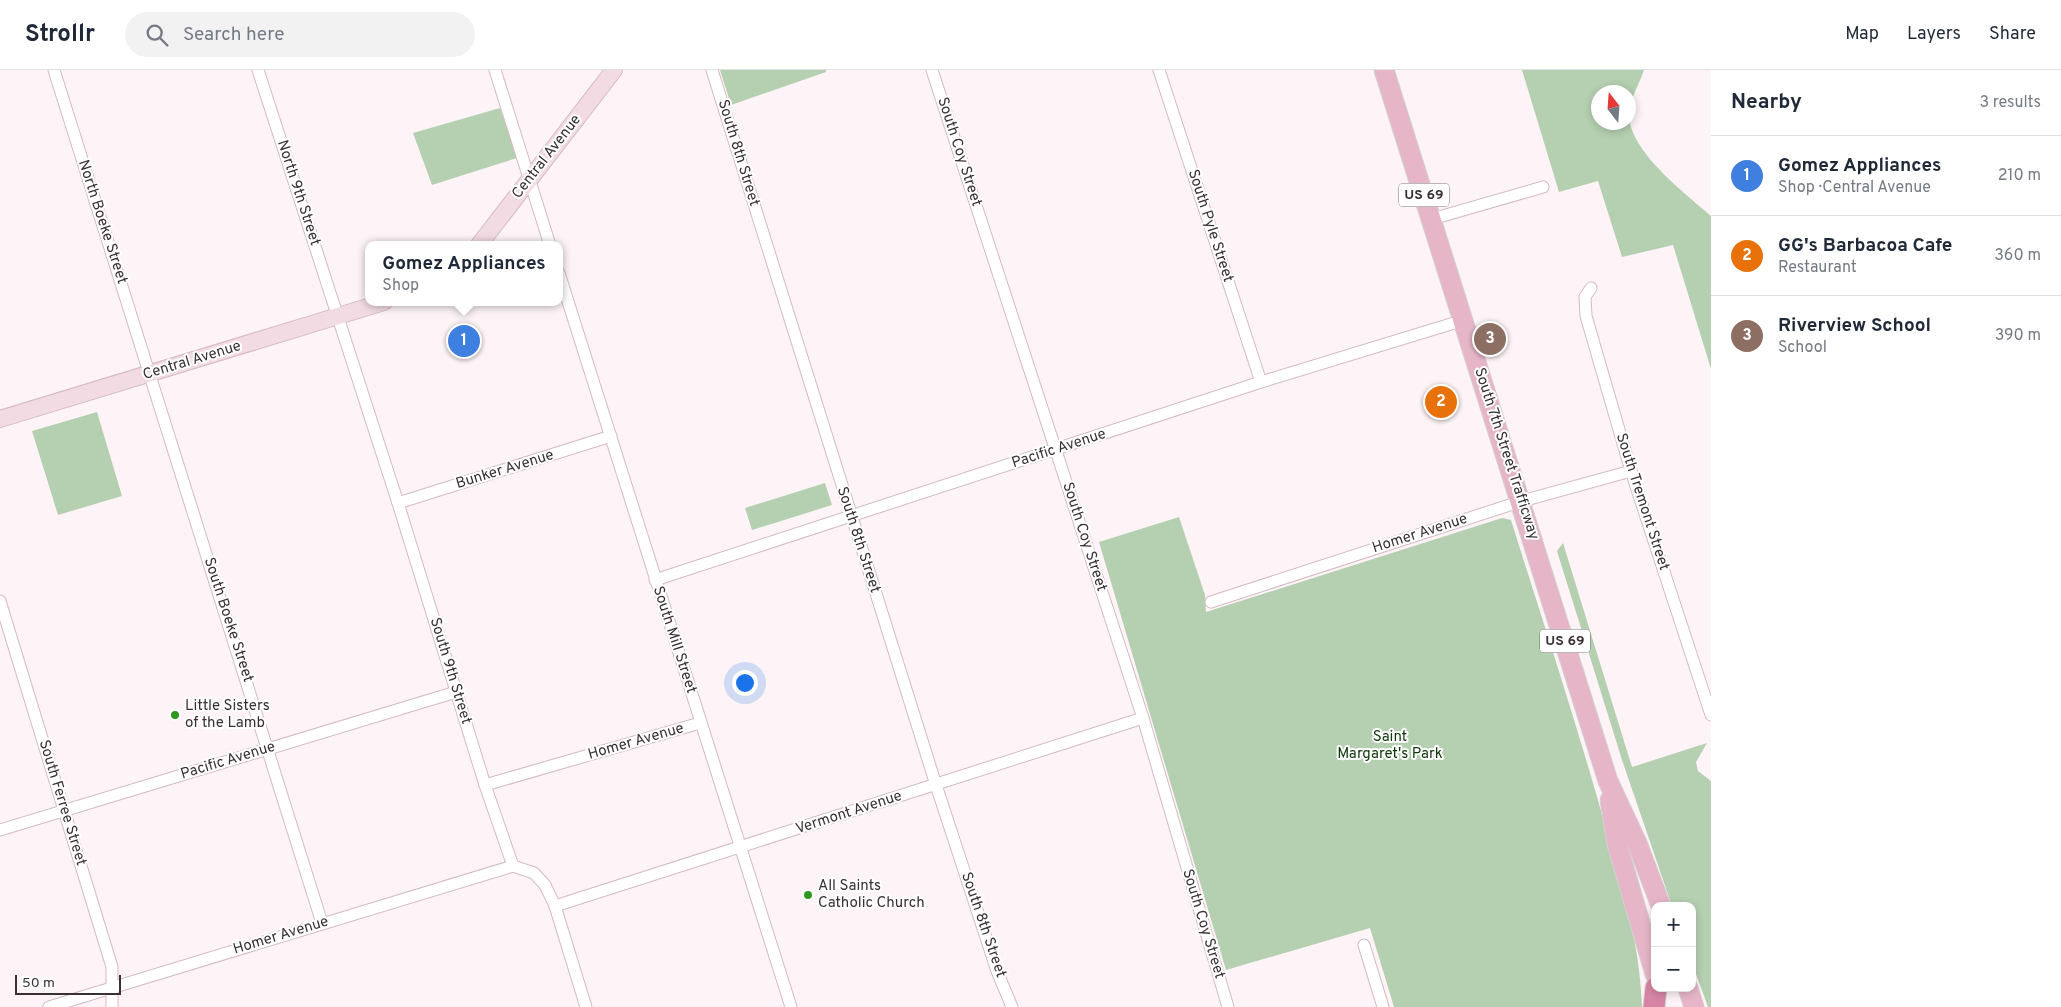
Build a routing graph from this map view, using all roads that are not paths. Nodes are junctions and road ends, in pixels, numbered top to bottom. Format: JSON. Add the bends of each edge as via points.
{"nodes":[{"id":1,"x":54,"y":70,"type":"edge"},
{"id":2,"x":258,"y":70,"type":"edge"},
{"id":3,"x":495,"y":70,"type":"edge"},
{"id":4,"x":614,"y":70,"type":"edge"},
{"id":5,"x":712,"y":70,"type":"edge"},
{"id":6,"x":932,"y":70,"type":"edge"},
{"id":7,"x":1159,"y":70,"type":"edge"},
{"id":8,"x":1384,"y":70,"type":"edge"},
{"id":9,"x":529,"y":180,"type":"junction"},
{"id":10,"x":1544,"y":187,"type":"dead end"},
{"id":11,"x":1432,"y":219,"type":"junction"},
{"id":12,"x":482,"y":241,"type":"edge"},
{"id":13,"x":549,"y":241,"type":"edge"},
{"id":14,"x":563,"y":286,"type":"edge"},
{"id":15,"x":1591,"y":288,"type":"dead end"},
{"id":16,"x":371,"y":306,"type":"edge"},
{"id":17,"x":337,"y":317,"type":"junction"},
{"id":18,"x":1464,"y":320,"type":"junction"},
{"id":19,"x":150,"y":374,"type":"junction"},
{"id":20,"x":1261,"y":382,"type":"junction"},
{"id":21,"x":0,"y":420,"type":"edge"},
{"id":22,"x":611,"y":436,"type":"junction"},
{"id":23,"x":1056,"y":450,"type":"junction"},
{"id":24,"x":1631,"y":471,"type":"junction"},
{"id":25,"x":1522,"y":502,"type":"junction"},
{"id":26,"x":398,"y":503,"type":"junction"},
{"id":27,"x":851,"y":516,"type":"junction"},
{"id":28,"x":654,"y":580,"type":"junction"},
{"id":29,"x":0,"y":600,"type":"edge"},
{"id":30,"x":1210,"y":602,"type":"dead end"},
{"id":31,"x":456,"y":692,"type":"junction"},
{"id":32,"x":1711,"y":716,"type":"edge"},
{"id":33,"x":1143,"y":718,"type":"junction"},
{"id":34,"x":700,"y":723,"type":"junction"},
{"id":35,"x":268,"y":749,"type":"junction"},
{"id":36,"x":1608,"y":781,"type":"junction"},
{"id":37,"x":485,"y":785,"type":"junction"},
{"id":38,"x":936,"y":785,"type":"junction"},
{"id":39,"x":64,"y":811,"type":"junction"},
{"id":40,"x":0,"y":830,"type":"edge"},
{"id":41,"x":740,"y":848,"type":"junction"},
{"id":42,"x":513,"y":866,"type":"junction"},
{"id":43,"x":1659,"y":902,"type":"edge"},
{"id":44,"x":555,"y":906,"type":"junction"},
{"id":45,"x":322,"y":923,"type":"junction"},
{"id":46,"x":1364,"y":945,"type":"dead end"},
{"id":47,"x":1651,"y":960,"type":"edge"},
{"id":48,"x":112,"y":987,"type":"junction"},
{"id":49,"x":1657,"y":992,"type":"edge"},
{"id":50,"x":1660,"y":992,"type":"edge"},
{"id":51,"x":1689,"y":992,"type":"edge"},
{"id":52,"x":49,"y":1007,"type":"edge"},
{"id":53,"x":112,"y":1007,"type":"edge"},
{"id":54,"x":586,"y":1007,"type":"edge"},
{"id":55,"x":791,"y":1007,"type":"edge"},
{"id":56,"x":1012,"y":1007,"type":"edge"},
{"id":57,"x":1228,"y":1007,"type":"edge"},
{"id":58,"x":1383,"y":1007,"type":"edge"},
{"id":59,"x":1654,"y":1007,"type":"edge"},
{"id":60,"x":1666,"y":1007,"type":"edge"},
{"id":61,"x":1694,"y":1007,"type":"edge"}],
"edges":[{"from":1,"to":19,"type":"street","name":"North Boeke Street"},
{"from":2,"to":17,"type":"street","name":"North 9th Street"},
{"from":3,"to":9,"type":"street"},
{"from":4,"to":9,"type":"main road","name":"Central Avenue"},
{"from":5,"to":27,"type":"street","name":"South 8th Street"},
{"from":6,"to":23,"type":"street","name":"South Coy Street"},
{"from":7,"to":20,"type":"street","name":"South Pyle Street"},
{"from":8,"to":11,"type":"main road","name":"South 7th Street Trafficway","number":"US 69"},
{"from":9,"to":12,"type":"main road","name":"Central Avenue"},
{"from":9,"to":13,"type":"street"},
{"from":10,"to":11,"type":"street"},
{"from":11,"to":18,"type":"main road","name":"South 7th Street Trafficway","number":"US 69"},
{"from":14,"to":22,"type":"street","name":"South Mill Street"},
{"from":15,"to":24,"type":"street","name":"South Tremont Street","via":[[1585,297],[1586,316]]},
{"from":16,"to":17,"type":"main road","name":"Central Avenue"},
{"from":17,"to":19,"type":"main road","name":"Central Avenue"},
{"from":17,"to":26,"type":"street","name":"South 9th Street"},
{"from":18,"to":20,"type":"street","name":"Pacific Avenue"},
{"from":18,"to":25,"type":"main road","name":"South 7th Street Trafficway","number":"US 69"},
{"from":19,"to":21,"type":"main road","name":"Central Avenue"},
{"from":19,"to":35,"type":"street","name":"South Boeke Street"},
{"from":20,"to":23,"type":"street","name":"Pacific Avenue"},
{"from":22,"to":26,"type":"street","name":"Bunker Avenue"},
{"from":22,"to":28,"type":"street","name":"South Mill Street"},
{"from":23,"to":27,"type":"street","name":"Pacific Avenue"},
{"from":23,"to":33,"type":"street","name":"South Coy Street"},
{"from":24,"to":25,"type":"street","name":"Homer Avenue"},
{"from":24,"to":32,"type":"street","name":"South Tremont Street"},
{"from":25,"to":30,"type":"street","name":"Homer Avenue"},
{"from":25,"to":36,"type":"main road","name":"South 7th Street Trafficway","number":"US 69"},
{"from":26,"to":31,"type":"street","name":"South 9th Street"},
{"from":27,"to":28,"type":"street","name":"Pacific Avenue"},
{"from":27,"to":38,"type":"street","name":"South 8th Street"},
{"from":28,"to":34,"type":"street","name":"South Mill Street"},
{"from":29,"to":39,"type":"street","name":"South Ferree Street"},
{"from":31,"to":35,"type":"street","name":"Pacific Avenue"},
{"from":31,"to":37,"type":"street","name":"South 9th Street"},
{"from":33,"to":38,"type":"street","name":"Vermont Avenue"},
{"from":33,"to":57,"type":"street","name":"South Coy Street"},
{"from":34,"to":37,"type":"street","name":"Homer Avenue"},
{"from":34,"to":41,"type":"street","name":"South Mill Street"},
{"from":35,"to":39,"type":"street","name":"Pacific Avenue"},
{"from":35,"to":45,"type":"street","name":"South Boeke Street"},
{"from":36,"to":43,"type":"main road","name":"South 7th Street Trafficway","number":"US 69"},
{"from":36,"to":47,"type":"main road","name":"South 7th Street Trafficway","number":"US 69","via":[[1617,844]]},
{"from":37,"to":42,"type":"street","name":"South 9th Street"},
{"from":38,"to":41,"type":"street","name":"Vermont Avenue"},
{"from":38,"to":56,"type":"street","name":"South 8th Street","via":[[996,971]]},
{"from":39,"to":40,"type":"street","name":"Pacific Avenue"},
{"from":39,"to":48,"type":"street","name":"South Ferree Street","via":[[112,967]]},
{"from":41,"to":44,"type":"street","name":"Vermont Avenue"},
{"from":41,"to":55,"type":"street","name":"South Mill Street"},
{"from":42,"to":44,"type":"street","via":[[534,873],[545,885]]},
{"from":42,"to":45,"type":"street","name":"Homer Avenue"},
{"from":44,"to":54,"type":"street"},
{"from":45,"to":48,"type":"street","name":"Homer Avenue"},
{"from":46,"to":58,"type":"street"},
{"from":48,"to":52,"type":"street","name":"Homer Avenue"},
{"from":48,"to":53,"type":"street","name":"South Ferree Street"},
{"from":49,"to":59,"type":"highway"},
{"from":50,"to":60,"type":"main road"},
{"from":51,"to":61,"type":"main road"}]}
